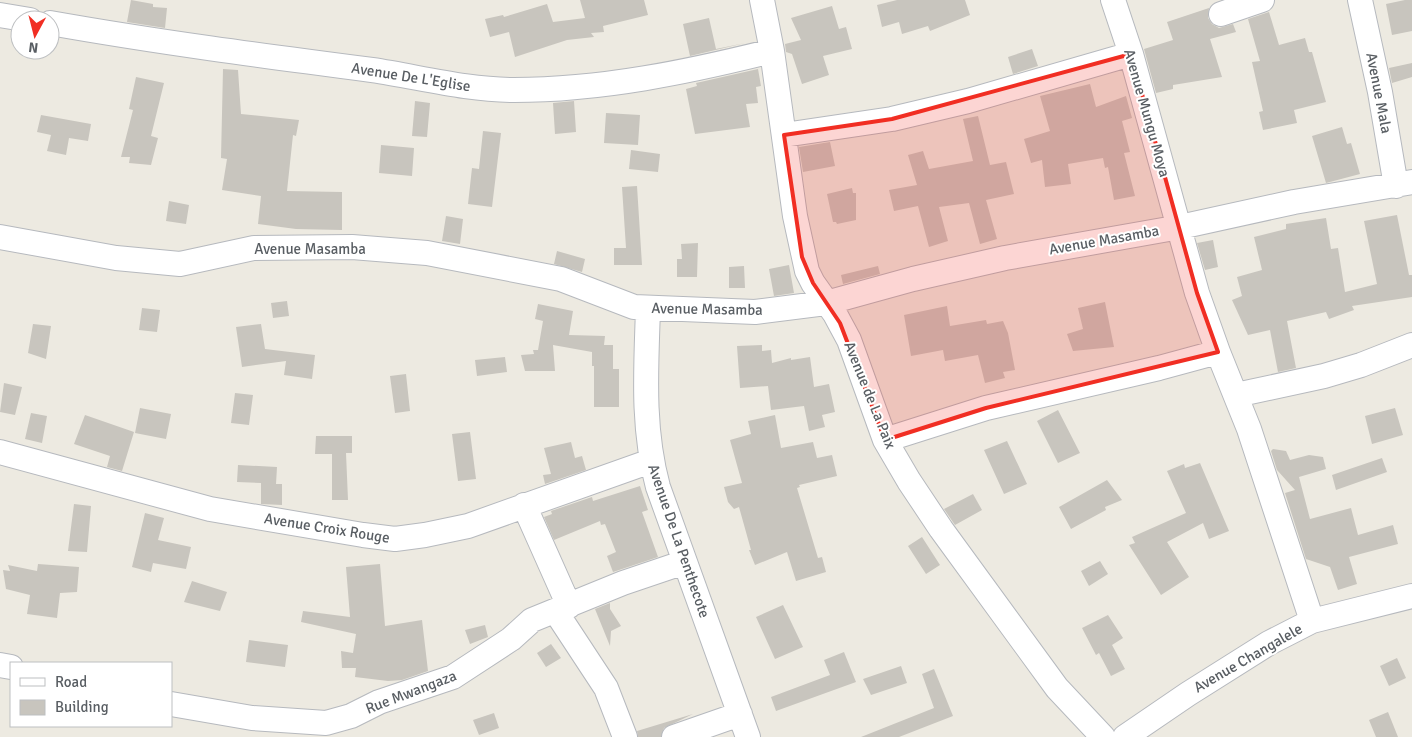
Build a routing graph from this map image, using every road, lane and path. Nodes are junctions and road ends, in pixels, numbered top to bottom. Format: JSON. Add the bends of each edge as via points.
{"nodes":[{"id":1,"x":762,"y":0,"type":"edge"},
{"id":2,"x":1113,"y":0,"type":"edge"},
{"id":3,"x":1262,"y":0,"type":"edge"},
{"id":4,"x":1360,"y":0,"type":"edge"},
{"id":5,"x":1221,"y":14,"type":"dead end"},
{"id":6,"x":60,"y":25,"type":"edge"},
{"id":7,"x":772,"y":51,"type":"junction"},
{"id":8,"x":1131,"y":54,"type":"junction"},
{"id":9,"x":784,"y":135,"type":"junction"},
{"id":10,"x":1404,"y":184,"type":"edge"},
{"id":11,"x":1180,"y":227,"type":"junction"},
{"id":12,"x":0,"y":237,"type":"edge"},
{"id":13,"x":826,"y":303,"type":"junction"},
{"id":14,"x":648,"y":309,"type":"junction"},
{"id":15,"x":1412,"y":345,"type":"edge"},
{"id":16,"x":1218,"y":352,"type":"junction"},
{"id":17,"x":1236,"y":395,"type":"junction"},
{"id":18,"x":885,"y":440,"type":"junction"},
{"id":19,"x":0,"y":452,"type":"edge"},
{"id":20,"x":651,"y":461,"type":"junction"},
{"id":21,"x":524,"y":505,"type":"junction"},
{"id":22,"x":685,"y":562,"type":"junction"},
{"id":23,"x":1412,"y":596,"type":"edge"},
{"id":24,"x":563,"y":609,"type":"junction"},
{"id":25,"x":1312,"y":621,"type":"junction"},
{"id":26,"x":172,"y":704,"type":"edge"},
{"id":27,"x":740,"y":714,"type":"junction"},
{"id":28,"x":625,"y":737,"type":"edge"},
{"id":29,"x":674,"y":737,"type":"edge"},
{"id":30,"x":748,"y":737,"type":"edge"},
{"id":31,"x":1103,"y":737,"type":"edge"},
{"id":32,"x":1125,"y":737,"type":"edge"}],
"edges":[{"from":1,"to":7,"type":"street","name":"Avenue de La Paix"},
{"from":2,"to":8,"type":"street","name":"Avenue Mungu Moya"},
{"from":3,"to":5,"type":"street"},
{"from":4,"to":10,"type":"street","name":"Avenue Mala"},
{"from":6,"to":7,"type":"street","name":"Avenue De L'Eglise","via":[[144,40],[512,90],[590,86],[724,63]]},
{"from":7,"to":9,"type":"street","name":"Avenue de La Paix"},
{"from":8,"to":9,"type":"street","via":[[892,119]]},
{"from":8,"to":11,"type":"street","name":"Avenue Mungu Moya"},
{"from":9,"to":13,"type":"street","name":"Avenue de La Paix","via":[[802,257],[813,284]]},
{"from":10,"to":11,"type":"street","name":"Avenue Masamba","via":[[1294,202]]},
{"from":11,"to":13,"type":"street","name":"Avenue Masamba","via":[[1005,258]]},
{"from":11,"to":16,"type":"street","name":"Avenue Mungu Moya"},
{"from":12,"to":14,"type":"street","name":"Avenue Masamba","via":[[116,258],[180,264],[254,248],[352,247],[427,253],[561,278],[619,303]]},
{"from":13,"to":14,"type":"street","name":"Avenue Masamba","via":[[755,312]]},
{"from":13,"to":18,"type":"street","name":"Avenue de La Paix","via":[[849,340]]},
{"from":14,"to":20,"type":"street","name":"Avenue De La Penthecote","via":[[645,415]]},
{"from":15,"to":17,"type":"street","via":[[1324,376]]},
{"from":16,"to":17,"type":"street","name":"Avenue Mungu Moya"},
{"from":16,"to":18,"type":"street","via":[[986,408]]},
{"from":17,"to":25,"type":"street","name":"Avenue Mungu Moya"},
{"from":18,"to":31,"type":"street","name":"Avenue de La Paix","via":[[941,529],[1051,680]]},
{"from":19,"to":21,"type":"street","name":"Avenue Croix Rouge","via":[[210,509],[395,539],[468,526]]},
{"from":20,"to":21,"type":"street","name":"Avenue Croix Rouge"},
{"from":20,"to":22,"type":"street","name":"Avenue De La Penthecote"},
{"from":21,"to":24,"type":"street"},
{"from":22,"to":24,"type":"street","name":"Rue Mwangaza","via":[[623,583]]},
{"from":22,"to":27,"type":"street","name":"Avenue De La Penthecote"},
{"from":23,"to":25,"type":"street","name":"Avenue Changalele"},
{"from":24,"to":26,"type":"street","name":"Rue Mwangaza","via":[[532,620],[505,644],[453,677],[326,723],[252,718]]},
{"from":24,"to":28,"type":"street","via":[[606,688]]},
{"from":25,"to":32,"type":"street","name":"Avenue Changalele","via":[[1269,643]]},
{"from":27,"to":29,"type":"street"},
{"from":27,"to":30,"type":"street","name":"Avenue De La Penthecote"}]}
